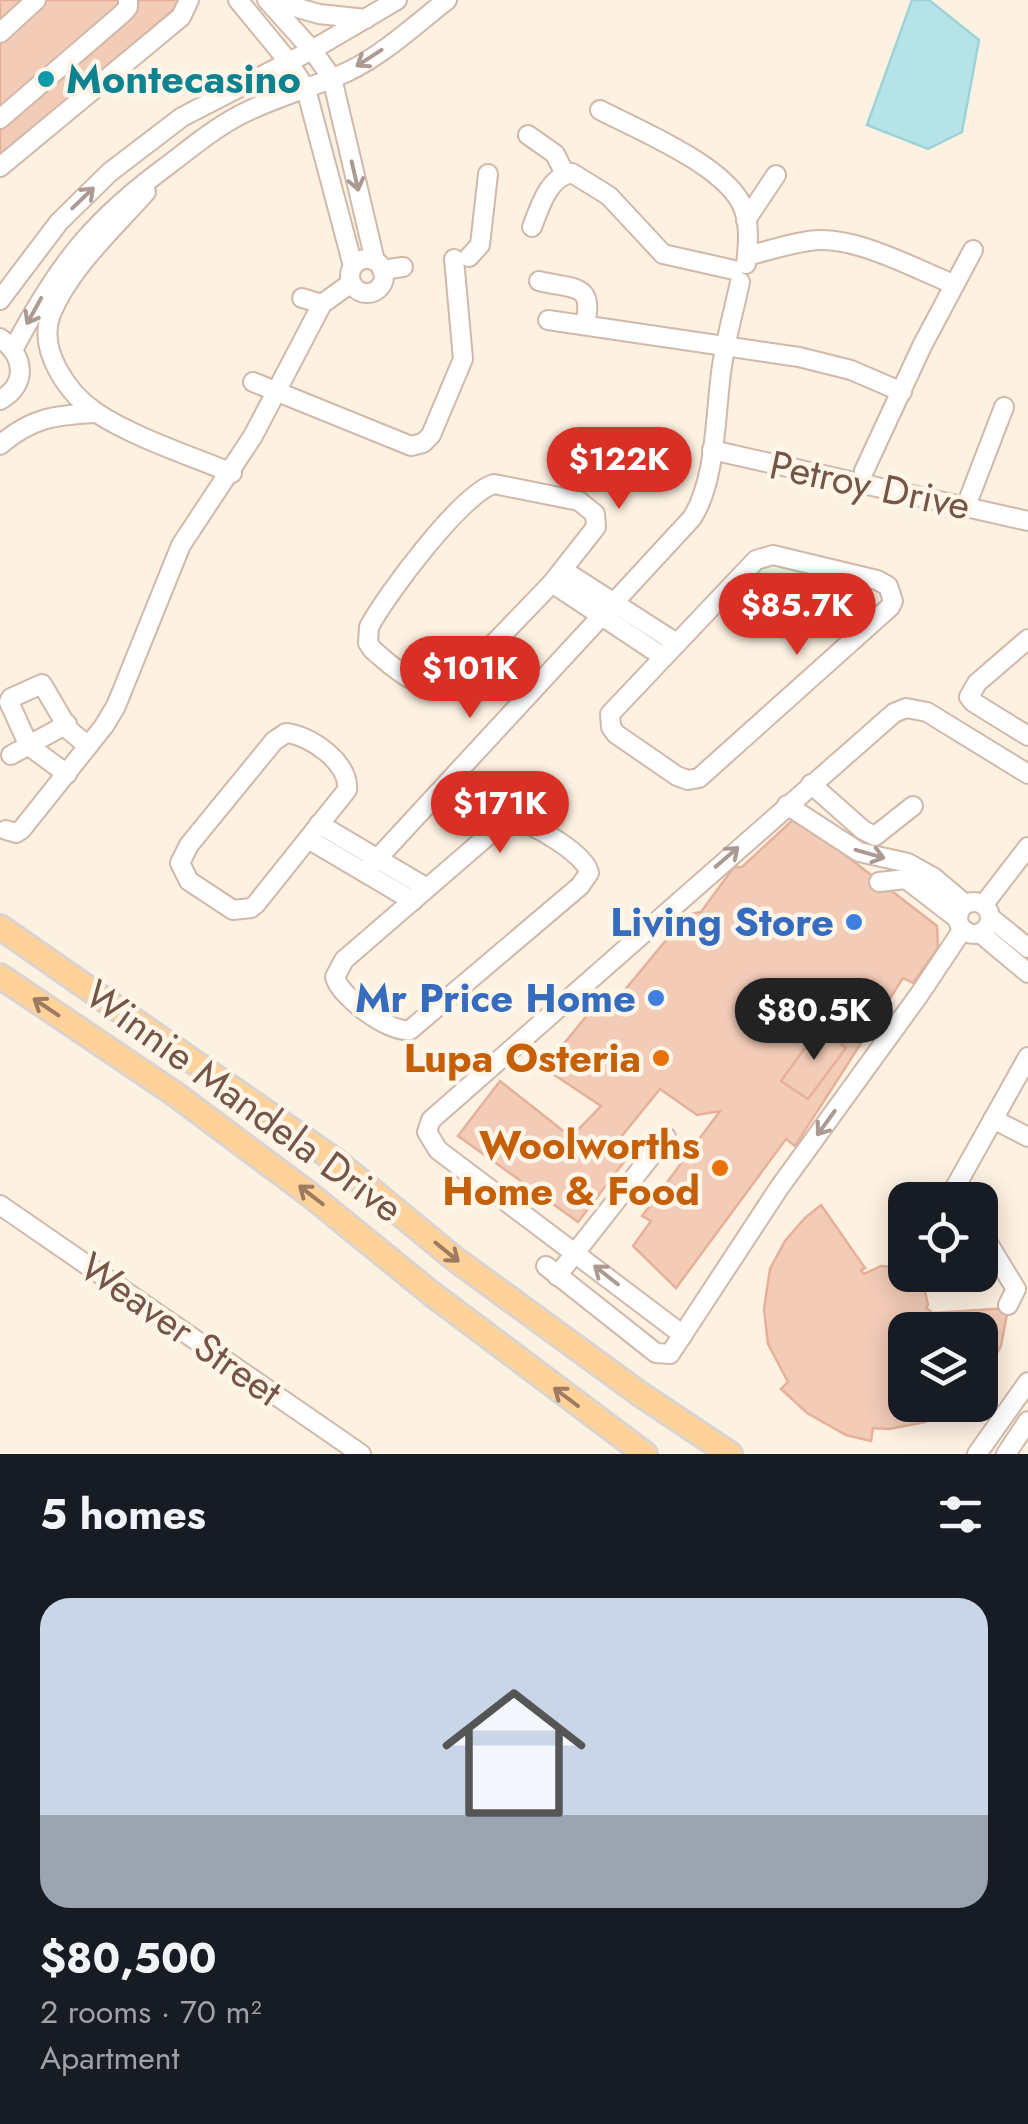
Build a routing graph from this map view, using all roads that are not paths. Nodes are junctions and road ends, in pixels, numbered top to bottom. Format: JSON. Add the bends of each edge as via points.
{"nodes":[{"id":1,"x":36,"y":0,"type":"edge"},
{"id":2,"x":128,"y":0,"type":"edge"},
{"id":3,"x":189,"y":0,"type":"edge"},
{"id":4,"x":238,"y":0,"type":"edge"},
{"id":5,"x":269,"y":0,"type":"edge"},
{"id":6,"x":398,"y":0,"type":"edge"},
{"id":7,"x":447,"y":0,"type":"edge"},
{"id":8,"x":366,"y":19,"type":"junction"},
{"id":9,"x":0,"y":33,"type":"edge"},
{"id":10,"x":312,"y":50,"type":"junction"},
{"id":11,"x":288,"y":61,"type":"junction"},
{"id":12,"x":332,"y":78,"type":"junction"},
{"id":13,"x":306,"y":89,"type":"junction"},
{"id":14,"x":600,"y":110,"type":"dead end"},
{"id":15,"x":0,"y":119,"type":"edge"},
{"id":16,"x":528,"y":135,"type":"dead end"},
{"id":17,"x":172,"y":161,"type":"junction"},
{"id":18,"x":0,"y":167,"type":"edge"},
{"id":19,"x":488,"y":174,"type":"dead end"},
{"id":20,"x":564,"y":174,"type":"junction"},
{"id":21,"x":776,"y":175,"type":"dead end"},
{"id":22,"x":746,"y":220,"type":"junction"},
{"id":23,"x":532,"y":226,"type":"dead end"},
{"id":24,"x":973,"y":250,"type":"dead end"},
{"id":25,"x":378,"y":266,"type":"junction"},
{"id":26,"x":403,"y":267,"type":"dead end"},
{"id":27,"x":742,"y":268,"type":"junction"},
{"id":28,"x":352,"y":274,"type":"junction"},
{"id":29,"x":539,"y":281,"type":"dead end"},
{"id":30,"x":953,"y":284,"type":"junction"},
{"id":31,"x":302,"y":298,"type":"dead end"},
{"id":32,"x":0,"y":300,"type":"edge"},
{"id":33,"x":322,"y":304,"type":"junction"},
{"id":34,"x":548,"y":320,"type":"dead end"},
{"id":35,"x":585,"y":325,"type":"junction"},
{"id":36,"x":7,"y":343,"type":"edge"},
{"id":37,"x":726,"y":344,"type":"junction"},
{"id":38,"x":253,"y":382,"type":"dead end"},
{"id":39,"x":274,"y":391,"type":"junction"},
{"id":40,"x":902,"y":392,"type":"junction"},
{"id":41,"x":0,"y":400,"type":"edge"},
{"id":42,"x":1004,"y":407,"type":"dead end"},
{"id":43,"x":96,"y":412,"type":"junction"},
{"id":44,"x":0,"y":445,"type":"edge"},
{"id":45,"x":712,"y":450,"type":"junction"},
{"id":46,"x":864,"y":471,"type":"dead end"},
{"id":47,"x":232,"y":472,"type":"junction"},
{"id":48,"x":966,"y":506,"type":"junction"},
{"id":49,"x":1028,"y":521,"type":"edge"},
{"id":50,"x":557,"y":576,"type":"junction"},
{"id":51,"x":607,"y":609,"type":"junction"},
{"id":52,"x":1028,"y":639,"type":"edge"},
{"id":53,"x":668,"y":649,"type":"junction"},
{"id":54,"x":66,"y":724,"type":"junction"},
{"id":55,"x":1027,"y":733,"type":"edge"},
{"id":56,"x":88,"y":746,"type":"junction"},
{"id":57,"x":20,"y":750,"type":"junction"},
{"id":58,"x":67,"y":774,"type":"junction"},
{"id":59,"x":1028,"y":774,"type":"edge"},
{"id":60,"x":811,"y":784,"type":"junction"},
{"id":61,"x":788,"y":804,"type":"junction"},
{"id":62,"x":913,"y":806,"type":"dead end"},
{"id":63,"x":6,"y":830,"type":"dead end"},
{"id":64,"x":313,"y":831,"type":"junction"},
{"id":65,"x":1028,"y":847,"type":"edge"},
{"id":66,"x":371,"y":864,"type":"junction"},
{"id":67,"x":879,"y":882,"type":"dead end"},
{"id":68,"x":420,"y":895,"type":"junction"},
{"id":69,"x":973,"y":918,"type":"junction"},
{"id":70,"x":0,"y":927,"type":"edge"},
{"id":71,"x":1028,"y":948,"type":"edge"},
{"id":72,"x":1028,"y":973,"type":"edge"},
{"id":73,"x":0,"y":976,"type":"edge"},
{"id":74,"x":1028,"y":1057,"type":"edge"},
{"id":75,"x":993,"y":1119,"type":"junction"},
{"id":76,"x":666,"y":1137,"type":"dead end"},
{"id":77,"x":1028,"y":1137,"type":"edge"},
{"id":78,"x":959,"y":1182,"type":"edge"},
{"id":79,"x":0,"y":1205,"type":"edge"},
{"id":80,"x":576,"y":1252,"type":"junction"},
{"id":81,"x":998,"y":1260,"type":"edge"},
{"id":82,"x":1008,"y":1305,"type":"dead end"},
{"id":83,"x":683,"y":1335,"type":"junction"},
{"id":84,"x":1028,"y":1382,"type":"edge"},
{"id":85,"x":1028,"y":1421,"type":"edge"},
{"id":86,"x":361,"y":1454,"type":"edge"},
{"id":87,"x":645,"y":1454,"type":"edge"},
{"id":88,"x":730,"y":1454,"type":"edge"},
{"id":89,"x":978,"y":1454,"type":"edge"},
{"id":90,"x":1006,"y":1454,"type":"edge"}],
"edges":[{"from":1,"to":9,"type":"street"},
{"from":2,"to":15,"type":"street","via":[[123,13]]},
{"from":3,"to":18,"type":"street","via":[[180,16]]},
{"from":4,"to":11,"type":"street"},
{"from":5,"to":8,"type":"street"},
{"from":5,"to":10,"type":"street"},
{"from":6,"to":8,"type":"street"},
{"from":7,"to":12,"type":"street","one_way":true},
{"from":8,"to":10,"type":"street"},
{"from":10,"to":11,"type":"street"},
{"from":10,"to":12,"type":"street"},
{"from":11,"to":13,"type":"street"},
{"from":32,"to":11,"type":"street","one_way":true,"via":[[58,222],[110,172],[182,117]]},
{"from":12,"to":13,"type":"street"},
{"from":12,"to":25,"type":"street","one_way":true},
{"from":13,"to":17,"type":"street","via":[[235,117]]},
{"from":13,"to":28,"type":"street"},
{"from":14,"to":22,"type":"street","via":[[718,178],[744,207]]},
{"from":16,"to":20,"type":"street","via":[[554,154]]},
{"from":17,"to":36,"type":"street","one_way":true,"via":[[74,248]]},
{"from":17,"to":43,"type":"street","via":[[94,251],[50,316],[50,354]]},
{"from":19,"to":39,"type":"street","via":[[480,245],[462,258],[462,358],[431,435],[411,446]]},
{"from":20,"to":23,"type":"street"},
{"from":20,"to":27,"type":"street","via":[[577,174],[609,196],[663,254]]},
{"from":21,"to":22,"type":"street"},
{"from":22,"to":27,"type":"street"},
{"from":24,"to":30,"type":"street"},
{"from":25,"to":26,"type":"street"},
{"from":25,"to":28,"type":"street","via":[[363,260]]},
{"from":25,"to":28,"type":"street","via":[[382,282],[376,291],[364,293]]},
{"from":27,"to":30,"type":"street","via":[[810,240],[826,240]]},
{"from":27,"to":37,"type":"street"},
{"from":28,"to":33,"type":"street"},
{"from":29,"to":35,"type":"street","via":[[587,296]]},
{"from":30,"to":40,"type":"street"},
{"from":31,"to":33,"type":"street"},
{"from":33,"to":39,"type":"street"},
{"from":34,"to":35,"type":"street"},
{"from":35,"to":37,"type":"street"},
{"from":36,"to":41,"type":"street","via":[[20,377]]},
{"from":37,"to":40,"type":"street","via":[[825,362]]},
{"from":37,"to":45,"type":"street"},
{"from":38,"to":39,"type":"street"},
{"from":39,"to":47,"type":"street"},
{"from":40,"to":46,"type":"street"},
{"from":42,"to":48,"type":"street"},
{"from":43,"to":44,"type":"street","via":[[39,420]]},
{"from":43,"to":47,"type":"street"},
{"from":45,"to":48,"type":"street","name":"Petroy Drive"},
{"from":45,"to":51,"type":"street","via":[[692,518]]},
{"from":47,"to":56,"type":"street","via":[[181,545],[116,706]]},
{"from":48,"to":49,"type":"street","name":"Petroy Drive"},
{"from":50,"to":50,"type":"street","via":[[594,533],[591,508],[545,492],[484,487],[376,614],[368,643],[424,686],[453,686]]},
{"from":50,"to":51,"type":"street"},
{"from":51,"to":53,"type":"street"},
{"from":51,"to":66,"type":"street"},
{"from":52,"to":55,"type":"street","via":[[969,694]]},
{"from":53,"to":53,"type":"street","via":[[763,556],[877,580],[892,594],[890,607],[693,780],[616,734],[609,721],[613,707]]},
{"from":54,"to":56,"type":"street"},
{"from":54,"to":57,"type":"street"},
{"from":54,"to":57,"type":"street","via":[[42,684],[11,698]]},
{"from":56,"to":58,"type":"street"},
{"from":57,"to":58,"type":"street"},
{"from":58,"to":63,"type":"street","via":[[22,829]]},
{"from":59,"to":60,"type":"street","via":[[927,712],[906,708]]},
{"from":60,"to":61,"type":"street"},
{"from":60,"to":62,"type":"street","via":[[875,836]]},
{"from":61,"to":69,"type":"street","one_way":true,"via":[[859,852],[908,863],[932,877]]},
{"from":80,"to":61,"type":"street","one_way":true,"via":[[438,1150],[426,1132],[431,1120]]},
{"from":64,"to":64,"type":"street","via":[[346,790],[346,774],[323,750],[286,733],[190,845],[180,868],[200,890],[242,910],[256,904]]},
{"from":64,"to":66,"type":"street"},
{"from":65,"to":69,"type":"street"},
{"from":66,"to":68,"type":"street"},
{"from":67,"to":69,"type":"street","via":[[906,880]]},
{"from":68,"to":68,"type":"street","via":[[513,819],[588,866],[580,886],[422,1023],[400,1032],[342,992],[335,976],[344,960]]},
{"from":69,"to":71,"type":"street"},
{"from":69,"to":72,"type":"street"},
{"from":69,"to":83,"type":"street","one_way":true,"via":[[779,1188]]},
{"from":70,"to":88,"type":"main road","name":"Winnie Mandela Drive","one_way":true,"via":[[336,1161],[455,1259]]},
{"from":87,"to":73,"type":"main road","name":"Winnie Mandela Drive","one_way":true,"via":[[294,1182]]},
{"from":74,"to":75,"type":"street"},
{"from":75,"to":77,"type":"street"},
{"from":75,"to":78,"type":"street"},
{"from":76,"to":80,"type":"street"},
{"from":79,"to":86,"type":"street","name":"Weaver Street"},
{"from":83,"to":80,"type":"street","one_way":true},
{"from":80,"to":83,"type":"street","via":[[551,1271],[656,1354],[670,1354]]},
{"from":81,"to":82,"type":"street","via":[[1016,1289]]},
{"from":84,"to":89,"type":"street"},
{"from":85,"to":90,"type":"street"}]}
